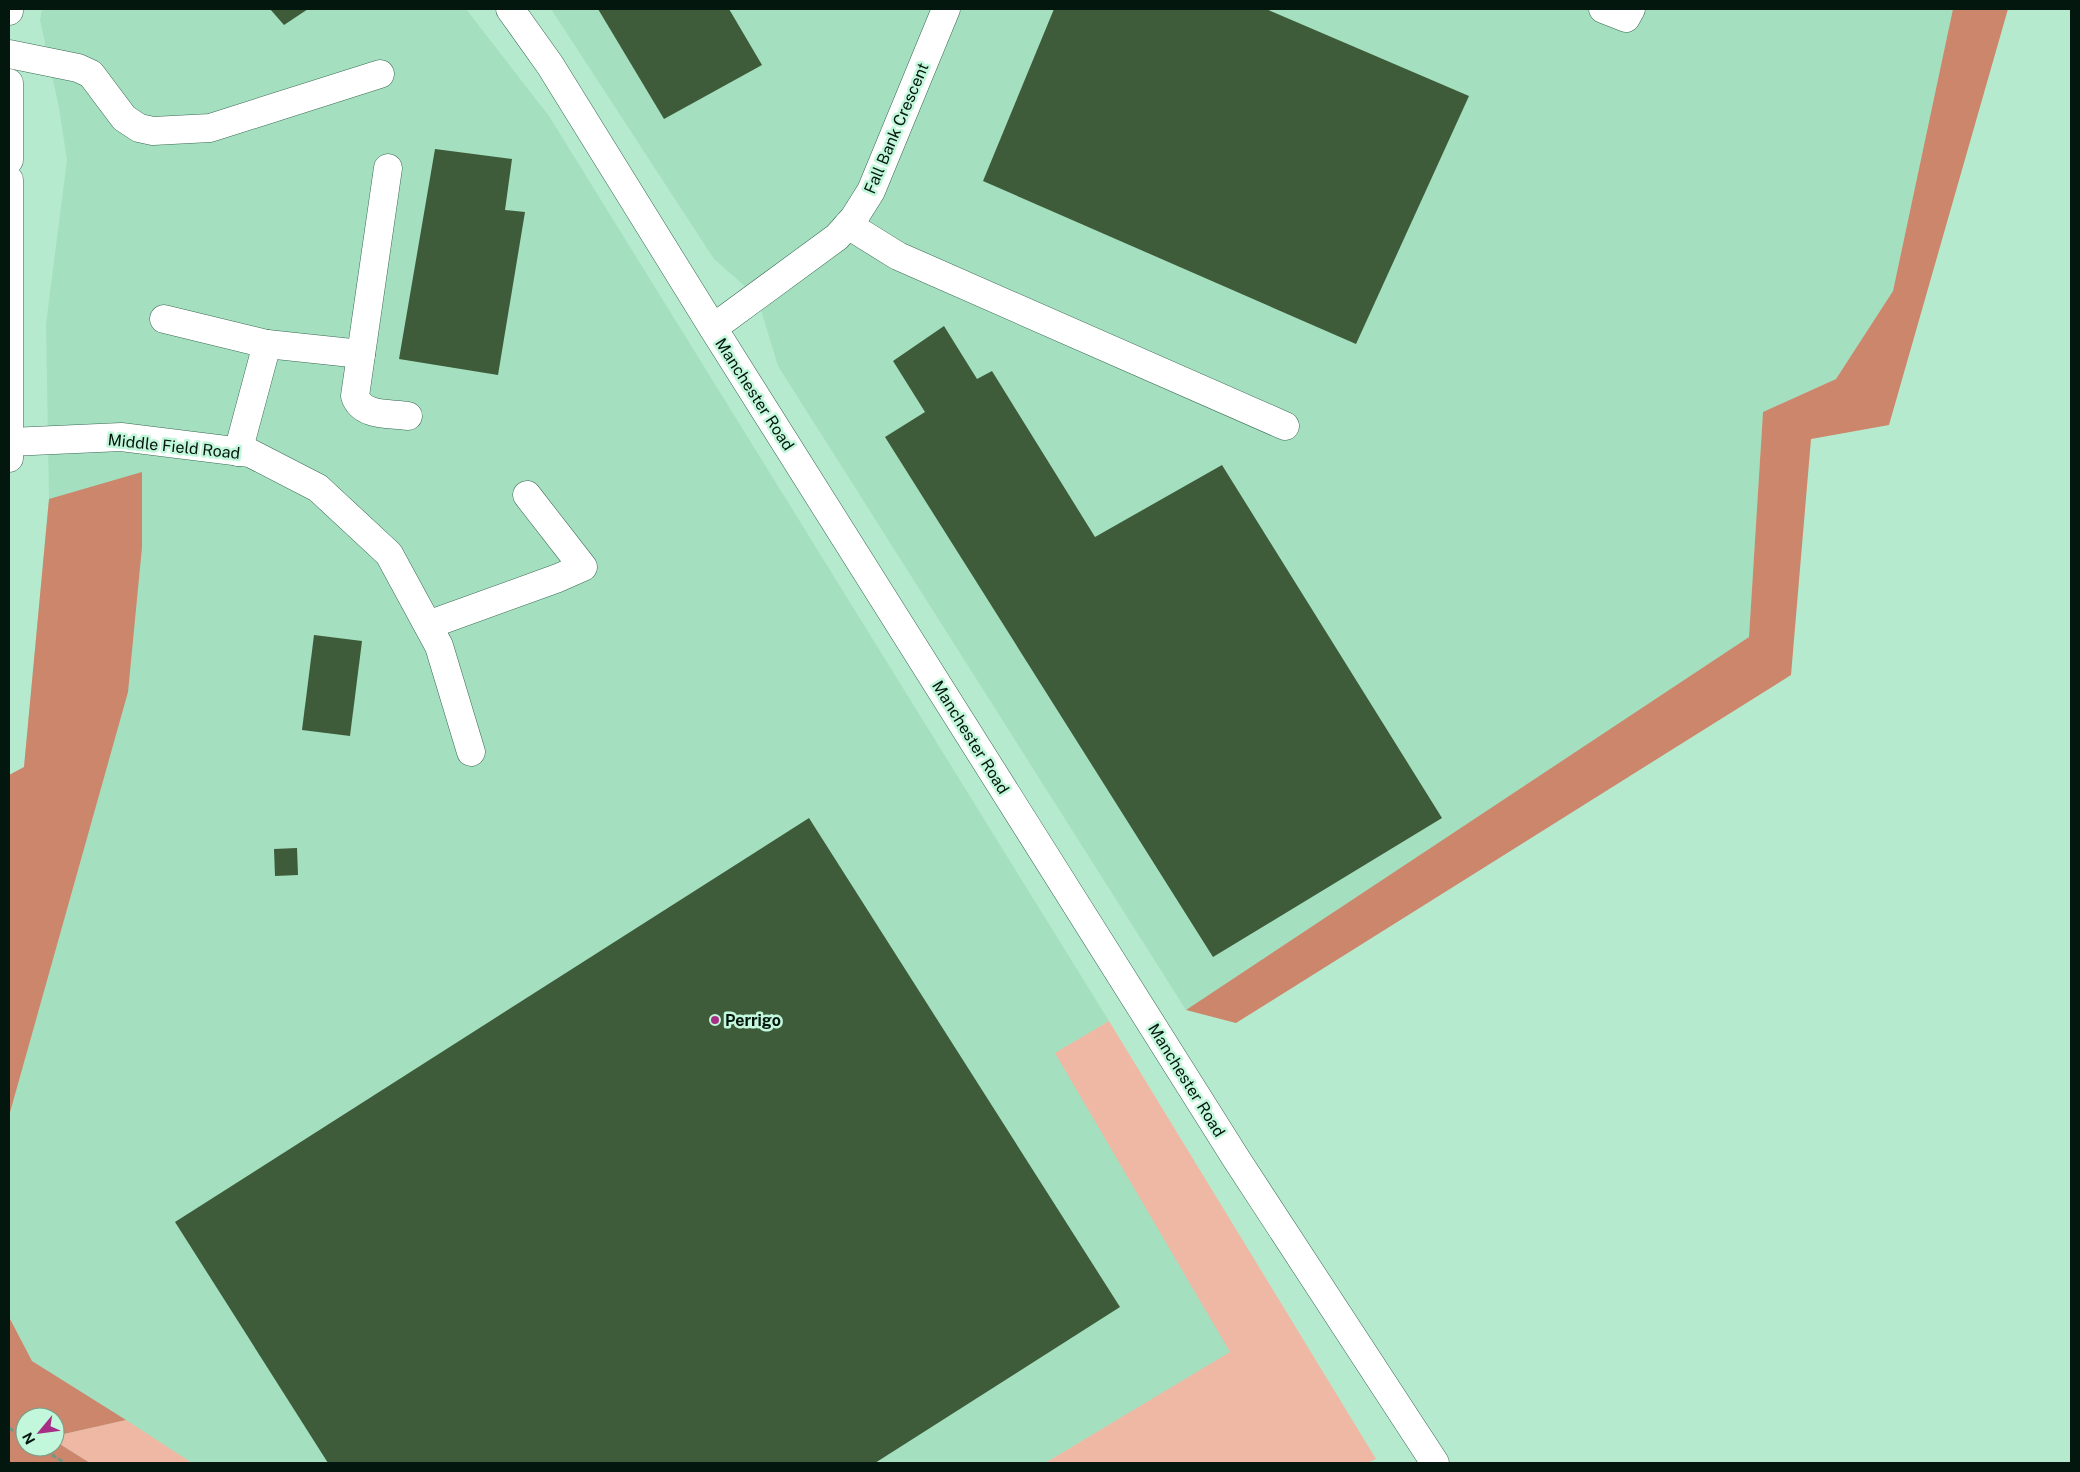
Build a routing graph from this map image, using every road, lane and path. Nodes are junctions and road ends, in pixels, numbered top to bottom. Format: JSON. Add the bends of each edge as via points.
{"nodes":[{"id":1,"x":510,"y":9,"type":"edge"},
{"id":2,"x":946,"y":9,"type":"edge"},
{"id":3,"x":1603,"y":9,"type":"edge"},
{"id":4,"x":1631,"y":9,"type":"edge"},
{"id":5,"x":9,"y":54,"type":"edge"},
{"id":6,"x":380,"y":74,"type":"dead end"},
{"id":7,"x":9,"y":83,"type":"edge"},
{"id":8,"x":9,"y":160,"type":"edge"},
{"id":9,"x":388,"y":168,"type":"dead end"},
{"id":10,"x":9,"y":180,"type":"edge"},
{"id":11,"x":848,"y":226,"type":"junction"},
{"id":12,"x":164,"y":319,"type":"dead end"},
{"id":13,"x":713,"y":328,"type":"junction"},
{"id":14,"x":267,"y":344,"type":"junction"},
{"id":15,"x":361,"y":354,"type":"junction"},
{"id":16,"x":408,"y":416,"type":"dead end"},
{"id":17,"x":1285,"y":426,"type":"dead end"},
{"id":18,"x":9,"y":450,"type":"edge"},
{"id":19,"x":238,"y":452,"type":"junction"},
{"id":20,"x":527,"y":495,"type":"dead end"},
{"id":21,"x":428,"y":625,"type":"junction"},
{"id":22,"x":471,"y":752,"type":"dead end"},
{"id":23,"x":1435,"y":1463,"type":"edge"}],
"edges":[{"from":1,"to":13,"type":"main road","name":"Manchester Road","via":[[550,65]]},
{"from":2,"to":11,"type":"main road","name":"Fall Bank Crescent","via":[[871,191]]},
{"from":3,"to":4,"type":"main road","via":[[1626,18]]},
{"from":5,"to":6,"type":"main road","via":[[78,68],[90,74],[124,118],[153,132],[210,128]]},
{"from":7,"to":8,"type":"main road"},
{"from":9,"to":15,"type":"main road"},
{"from":10,"to":18,"type":"main road"},
{"from":11,"to":13,"type":"main road","name":"Fall Bank Crescent"},
{"from":11,"to":17,"type":"main road","via":[[898,256]]},
{"from":12,"to":14,"type":"main road"},
{"from":13,"to":23,"type":"main road","name":"Manchester Road","via":[[1237,1160]]},
{"from":14,"to":15,"type":"main road"},
{"from":14,"to":19,"type":"main road"},
{"from":15,"to":16,"type":"main road","via":[[355,396],[358,405],[366,410]]},
{"from":18,"to":19,"type":"main road","name":"Middle Field Road","via":[[121,437]]},
{"from":19,"to":21,"type":"main road","name":"Middle Field Road","via":[[250,454],[318,488],[389,554]]},
{"from":20,"to":21,"type":"main road","via":[[583,567]]},
{"from":21,"to":22,"type":"main road","name":"Middle Field Road","via":[[440,646]]}]}
